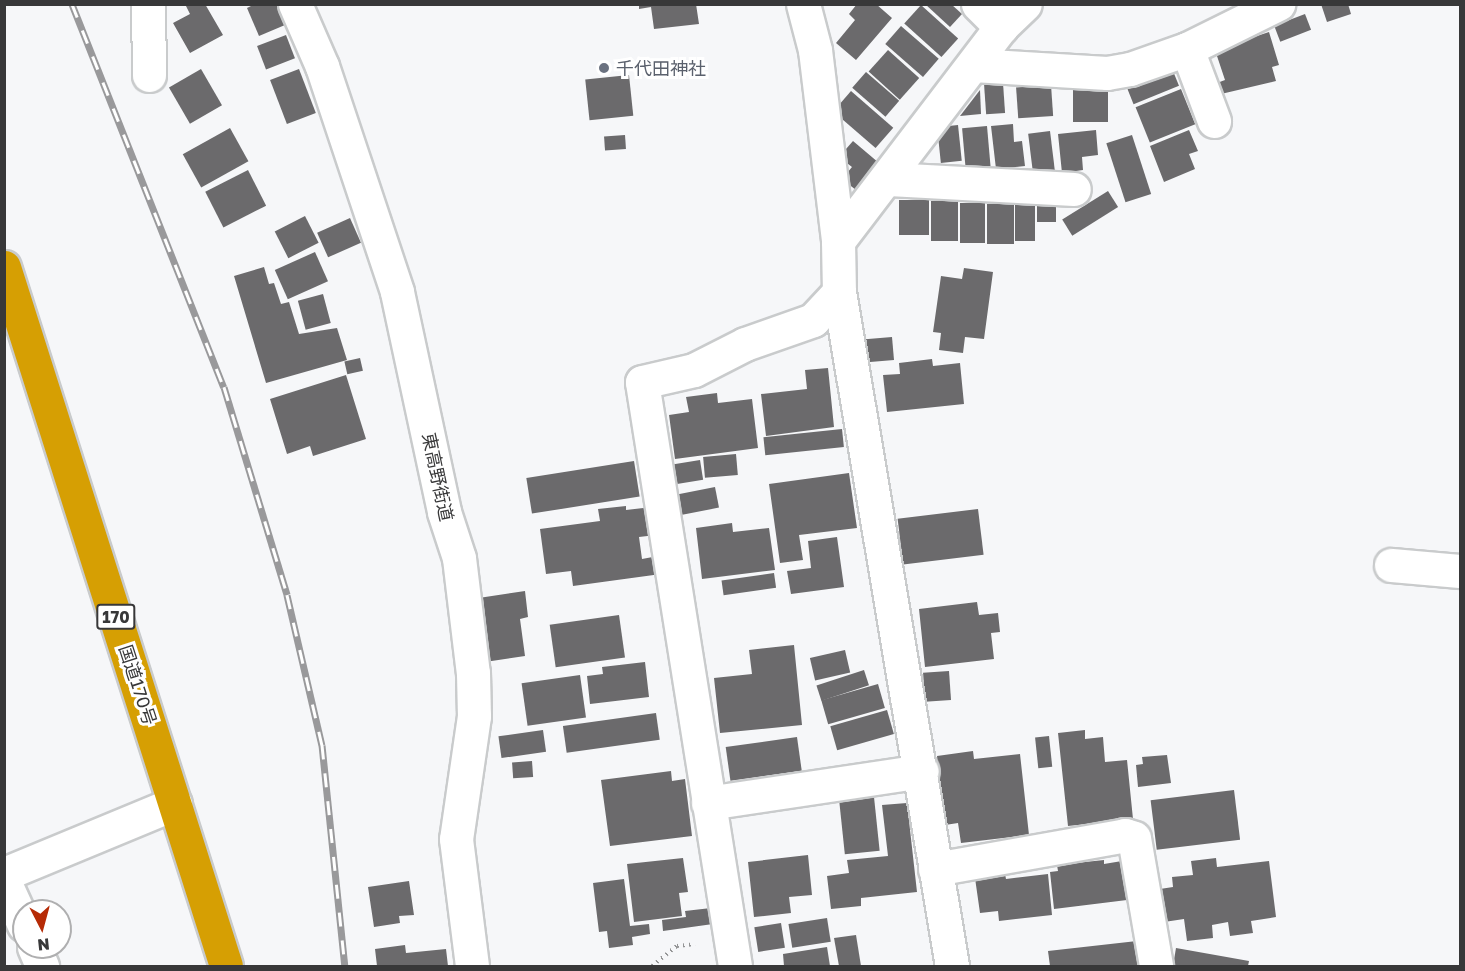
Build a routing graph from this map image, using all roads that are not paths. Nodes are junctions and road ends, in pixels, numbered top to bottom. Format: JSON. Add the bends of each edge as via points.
{"nodes":[{"id":1,"x":148,"y":4,"type":"edge"},
{"id":2,"x":296,"y":4,"type":"edge"},
{"id":3,"x":803,"y":4,"type":"edge"},
{"id":4,"x":978,"y":4,"type":"edge"},
{"id":5,"x":1025,"y":4,"type":"edge"},
{"id":6,"x":1278,"y":4,"type":"edge"},
{"id":7,"x":1001,"y":27,"type":"junction"},
{"id":8,"x":1187,"y":49,"type":"junction"},
{"id":9,"x":973,"y":65,"type":"junction"},
{"id":10,"x":149,"y":75,"type":"dead end"},
{"id":11,"x":1214,"y":121,"type":"dead end"},
{"id":12,"x":889,"y":179,"type":"junction"},
{"id":13,"x":1074,"y":189,"type":"dead end"},
{"id":14,"x":838,"y":241,"type":"junction"},
{"id":15,"x":4,"y":267,"type":"edge"},
{"id":16,"x":839,"y":292,"type":"junction"},
{"id":17,"x":1391,"y":565,"type":"dead end"},
{"id":18,"x":1461,"y":571,"type":"edge"},
{"id":19,"x":922,"y":771,"type":"junction"},
{"id":20,"x":175,"y":803,"type":"junction"},
{"id":21,"x":708,"y":803,"type":"junction"},
{"id":22,"x":935,"y":869,"type":"junction"},
{"id":23,"x":4,"y":874,"type":"edge"},
{"id":24,"x":4,"y":881,"type":"edge"},
{"id":25,"x":12,"y":899,"type":"edge"},
{"id":26,"x":733,"y":953,"type":"edge"},
{"id":27,"x":226,"y":966,"type":"edge"},
{"id":28,"x":472,"y":966,"type":"edge"},
{"id":29,"x":952,"y":966,"type":"edge"},
{"id":30,"x":1156,"y":966,"type":"edge"}],
"edges":[{"from":1,"to":10,"type":"street"},
{"from":2,"to":28,"type":"street","name":"東高野街道","via":[[321,66],[397,292],[444,512],[459,558],[473,673],[474,716],[456,839]]},
{"from":3,"to":14,"type":"street","via":[[815,50]]},
{"from":4,"to":7,"type":"street"},
{"from":5,"to":7,"type":"street"},
{"from":6,"to":8,"type":"street"},
{"from":7,"to":9,"type":"street"},
{"from":8,"to":9,"type":"street","via":[[1107,73]]},
{"from":8,"to":11,"type":"street"},
{"from":9,"to":12,"type":"street"},
{"from":12,"to":13,"type":"street"},
{"from":12,"to":14,"type":"street"},
{"from":14,"to":16,"type":"street"},
{"from":15,"to":20,"type":"highway","name":"国道170号","number":"170"},
{"from":16,"to":19,"type":"street"},
{"from":16,"to":21,"type":"street","via":[[813,320],[745,344],[694,370],[642,382]]},
{"from":17,"to":18,"type":"street"},
{"from":19,"to":21,"type":"street"},
{"from":19,"to":22,"type":"street"},
{"from":20,"to":23,"type":"street"},
{"from":20,"to":27,"type":"highway","name":"国道170号","number":"170"},
{"from":21,"to":26,"type":"street"},
{"from":22,"to":29,"type":"street"},
{"from":22,"to":30,"type":"street","via":[[1125,835],[1134,838]]},
{"from":24,"to":25,"type":"street"}]}
